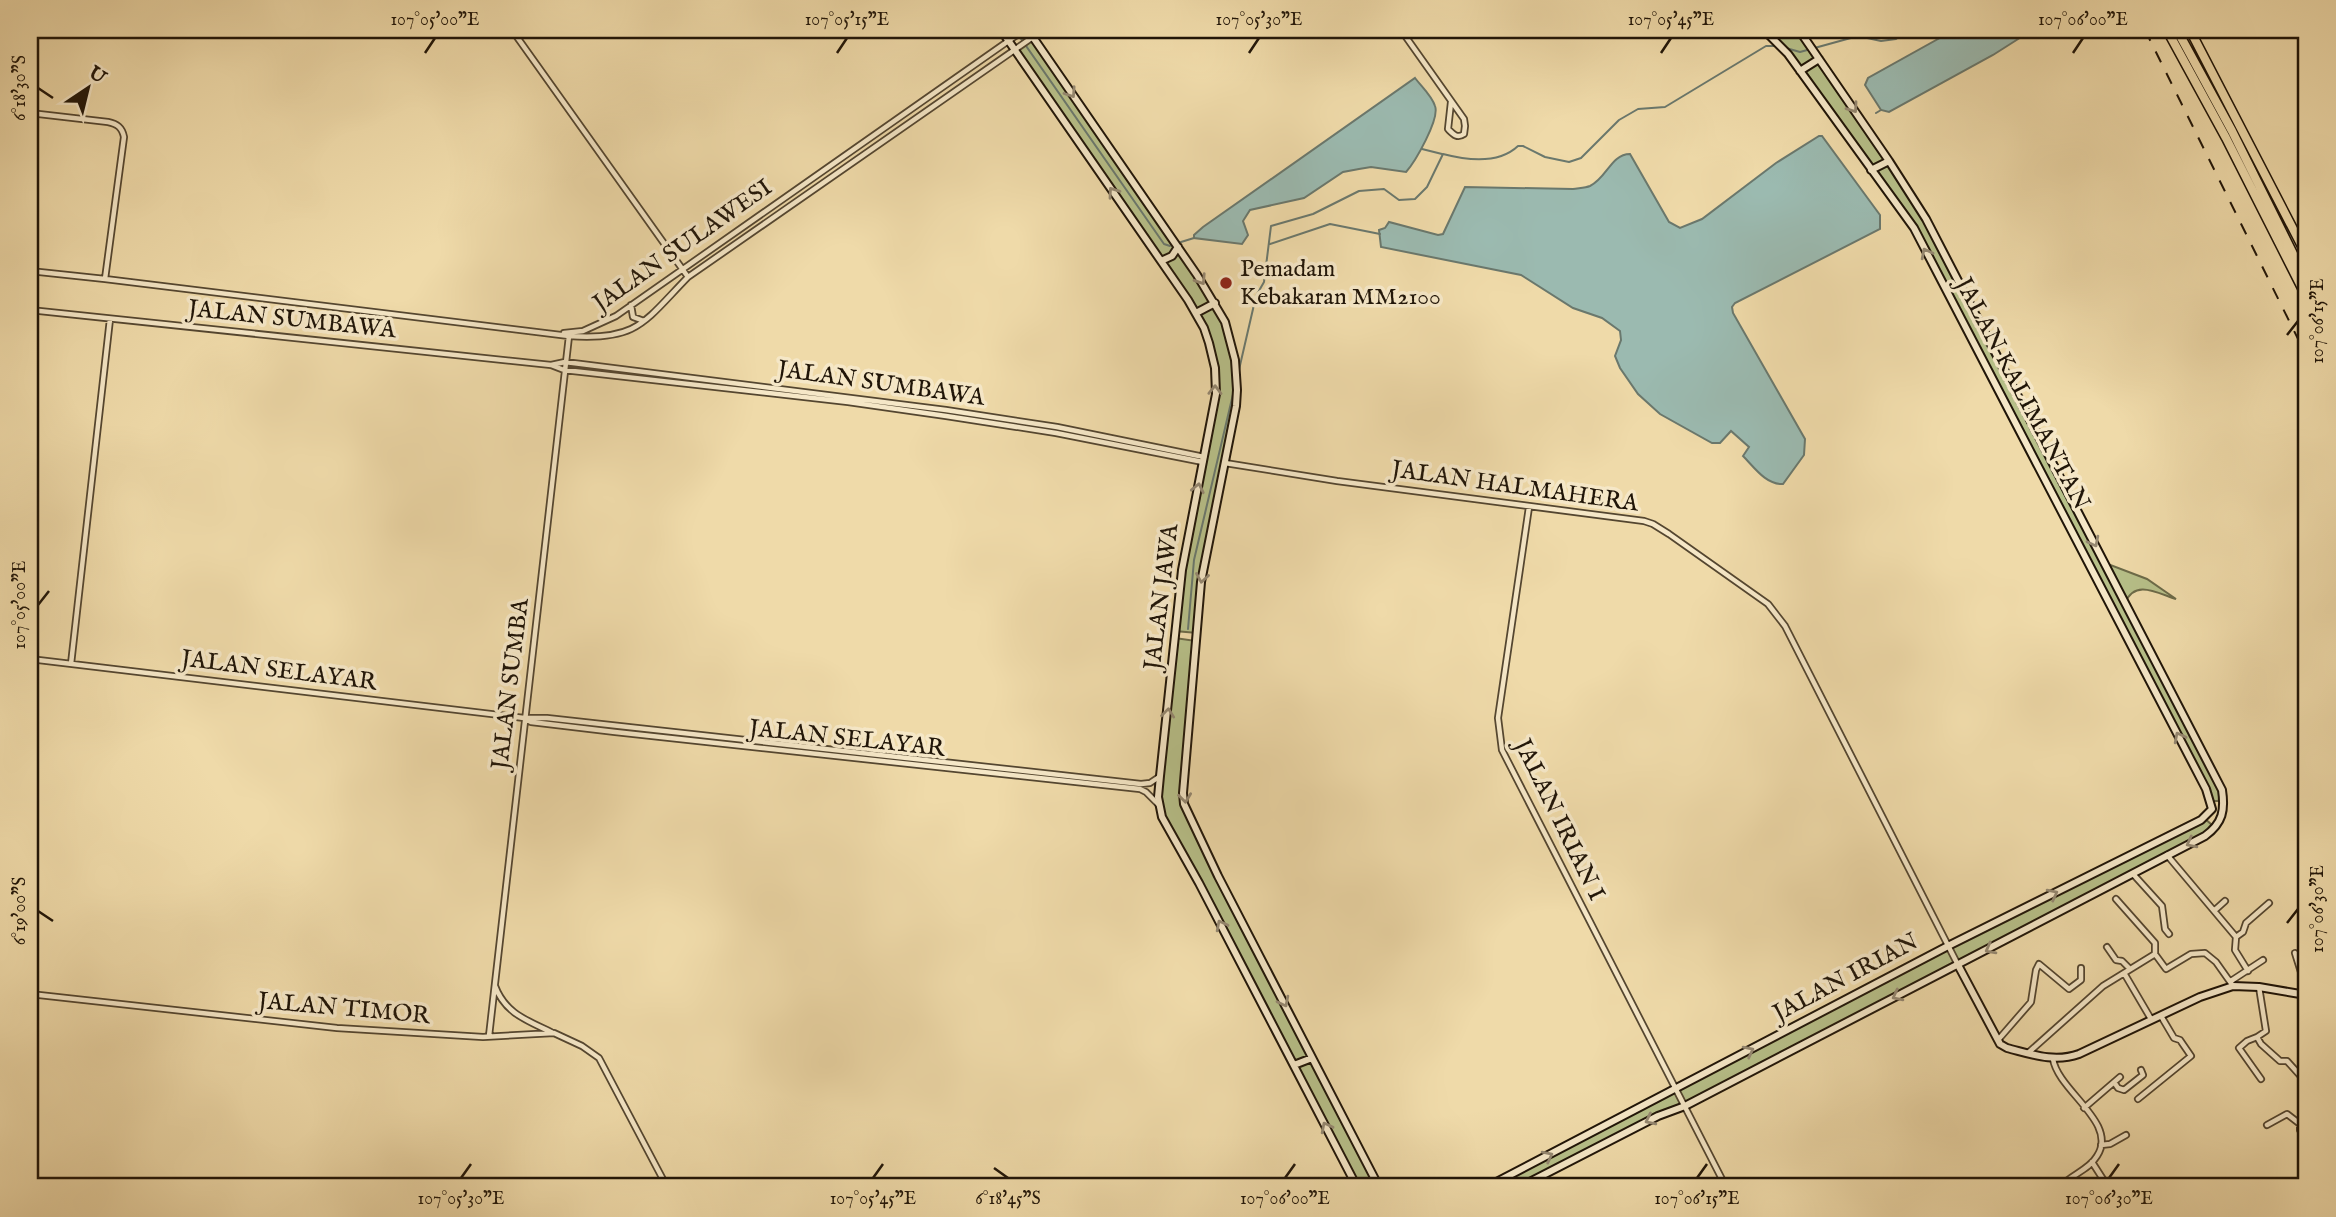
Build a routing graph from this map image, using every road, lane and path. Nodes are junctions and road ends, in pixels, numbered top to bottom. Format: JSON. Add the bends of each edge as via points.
{"nodes":[{"id":1,"x":512,"y":30,"type":"edge"},
{"id":2,"x":1001,"y":30,"type":"edge"},
{"id":3,"x":1025,"y":30,"type":"edge"},
{"id":4,"x":1043,"y":30,"type":"edge"},
{"id":5,"x":1401,"y":30,"type":"edge"},
{"id":6,"x":1765,"y":30,"type":"edge"},
{"id":7,"x":1780,"y":30,"type":"edge"},
{"id":8,"x":1799,"y":30,"type":"edge"},
{"id":9,"x":2167,"y":30,"type":"edge"},
{"id":10,"x":2178,"y":30,"type":"edge"},
{"id":11,"x":2183,"y":30,"type":"edge"},
{"id":12,"x":2190,"y":30,"type":"edge"},
{"id":13,"x":1031,"y":38,"type":"junction"},
{"id":14,"x":1010,"y":39,"type":"junction"},
{"id":15,"x":1016,"y":48,"type":"junction"},
{"id":16,"x":1817,"y":55,"type":"junction"},
{"id":17,"x":1800,"y":71,"type":"junction"},
{"id":18,"x":1451,"y":102,"type":"junction"},
{"id":19,"x":30,"y":113,"type":"edge"},
{"id":20,"x":1889,"y":161,"type":"junction"},
{"id":21,"x":1871,"y":170,"type":"junction"},
{"id":22,"x":1178,"y":247,"type":"junction"},
{"id":23,"x":2306,"y":254,"type":"edge"},
{"id":24,"x":1161,"y":261,"type":"junction"},
{"id":25,"x":682,"y":269,"type":"junction"},
{"id":26,"x":2306,"y":269,"type":"edge"},
{"id":27,"x":30,"y":271,"type":"edge"},
{"id":28,"x":688,"y":277,"type":"junction"},
{"id":29,"x":105,"y":279,"type":"junction"},
{"id":30,"x":2306,"y":280,"type":"edge"},
{"id":31,"x":2306,"y":296,"type":"edge"},
{"id":32,"x":1215,"y":303,"type":"junction"},
{"id":33,"x":631,"y":306,"type":"junction"},
{"id":34,"x":30,"y":310,"type":"edge"},
{"id":35,"x":1196,"y":313,"type":"junction"},
{"id":36,"x":110,"y":319,"type":"junction"},
{"id":37,"x":645,"y":321,"type":"junction"},
{"id":38,"x":560,"y":333,"type":"junction"},
{"id":39,"x":569,"y":336,"type":"junction"},
{"id":40,"x":565,"y":362,"type":"junction"},
{"id":41,"x":551,"y":365,"type":"junction"},
{"id":42,"x":564,"y":370,"type":"junction"},
{"id":43,"x":823,"y":396,"type":"junction"},
{"id":44,"x":1204,"y":459,"type":"junction"},
{"id":45,"x":2052,"y":462,"type":"junction"},
{"id":46,"x":1225,"y":463,"type":"junction"},
{"id":47,"x":2038,"y":468,"type":"junction"},
{"id":48,"x":1529,"y":506,"type":"junction"},
{"id":49,"x":30,"y":659,"type":"edge"},
{"id":50,"x":71,"y":663,"type":"junction"},
{"id":51,"x":524,"y":718,"type":"junction"},
{"id":52,"x":1160,"y":776,"type":"junction"},
{"id":53,"x":1120,"y":785,"type":"junction"},
{"id":54,"x":2222,"y":790,"type":"junction"},
{"id":55,"x":2210,"y":797,"type":"junction"},
{"id":56,"x":1160,"y":806,"type":"junction"},
{"id":57,"x":2201,"y":819,"type":"junction"},
{"id":58,"x":2211,"y":831,"type":"junction"},
{"id":59,"x":2167,"y":855,"type":"junction"},
{"id":60,"x":2133,"y":874,"type":"junction"},
{"id":61,"x":2116,"y":899,"type":"dead end"},
{"id":62,"x":2225,"y":901,"type":"dead end"},
{"id":63,"x":2269,"y":903,"type":"dead end"},
{"id":64,"x":2215,"y":910,"type":"junction"},
{"id":65,"x":2169,"y":934,"type":"dead end"},
{"id":66,"x":2236,"y":937,"type":"junction"},
{"id":67,"x":1948,"y":946,"type":"junction"},
{"id":68,"x":2107,"y":947,"type":"dead end"},
{"id":69,"x":2295,"y":953,"type":"dead end"},
{"id":70,"x":2155,"y":954,"type":"junction"},
{"id":71,"x":2263,"y":960,"type":"dead end"},
{"id":72,"x":1958,"y":965,"type":"junction"},
{"id":73,"x":2081,"y":968,"type":"dead end"},
{"id":74,"x":2130,"y":969,"type":"junction"},
{"id":75,"x":2248,"y":971,"type":"junction"},
{"id":76,"x":2124,"y":973,"type":"junction"},
{"id":77,"x":2232,"y":983,"type":"junction"},
{"id":78,"x":495,"y":985,"type":"junction"},
{"id":79,"x":2259,"y":987,"type":"junction"},
{"id":80,"x":2306,"y":988,"type":"edge"},
{"id":81,"x":30,"y":994,"type":"edge"},
{"id":82,"x":2306,"y":995,"type":"edge"},
{"id":83,"x":2160,"y":1015,"type":"junction"},
{"id":84,"x":2151,"y":1019,"type":"junction"},
{"id":85,"x":554,"y":1034,"type":"junction"},
{"id":86,"x":489,"y":1036,"type":"junction"},
{"id":87,"x":2257,"y":1037,"type":"junction"},
{"id":88,"x":1998,"y":1041,"type":"junction"},
{"id":89,"x":2028,"y":1053,"type":"junction"},
{"id":90,"x":1312,"y":1058,"type":"junction"},
{"id":91,"x":2053,"y":1059,"type":"junction"},
{"id":92,"x":1294,"y":1065,"type":"junction"},
{"id":93,"x":2141,"y":1070,"type":"dead end"},
{"id":94,"x":2120,"y":1077,"type":"dead end"},
{"id":95,"x":2261,"y":1079,"type":"dead end"},
{"id":96,"x":2114,"y":1082,"type":"junction"},
{"id":97,"x":2306,"y":1082,"type":"edge"},
{"id":98,"x":1676,"y":1089,"type":"junction"},
{"id":99,"x":2138,"y":1099,"type":"dead end"},
{"id":100,"x":1685,"y":1106,"type":"junction"},
{"id":101,"x":2084,"y":1108,"type":"junction"},
{"id":102,"x":2306,"y":1114,"type":"edge"},
{"id":103,"x":2300,"y":1124,"type":"junction"},
{"id":104,"x":2267,"y":1125,"type":"dead end"},
{"id":105,"x":2126,"y":1135,"type":"dead end"},
{"id":106,"x":2306,"y":1139,"type":"edge"},
{"id":107,"x":2101,"y":1145,"type":"junction"},
{"id":108,"x":2092,"y":1163,"type":"junction"},
{"id":109,"x":667,"y":1187,"type":"edge"},
{"id":110,"x":1357,"y":1187,"type":"edge"},
{"id":111,"x":1380,"y":1187,"type":"edge"},
{"id":112,"x":1487,"y":1187,"type":"edge"},
{"id":113,"x":1520,"y":1187,"type":"edge"},
{"id":114,"x":1726,"y":1187,"type":"edge"},
{"id":115,"x":2060,"y":1187,"type":"edge"},
{"id":116,"x":2108,"y":1187,"type":"edge"}],
"edges":[{"from":1,"to":25,"type":"street"},
{"from":2,"to":14,"type":"street","name":"JALAN JAWA"},
{"from":3,"to":13,"type":"street","name":"JALAN JAWA"},
{"from":3,"to":14,"type":"street","name":"JALAN SULAWESI"},
{"from":4,"to":13,"type":"street","name":"JALAN SULAWESI"},
{"from":5,"to":18,"type":"street"},
{"from":6,"to":7,"type":"street"},
{"from":6,"to":17,"type":"street","name":"JALAN KALIMANTAN"},
{"from":8,"to":16,"type":"street","name":"JALAN KALIMANTAN"},
{"from":9,"to":31,"type":"highway"},
{"from":10,"to":30,"type":"highway"},
{"from":11,"to":26,"type":"highway"},
{"from":12,"to":23,"type":"highway"},
{"from":13,"to":15,"type":"street","name":"JALAN SULAWESI"},
{"from":13,"to":22,"type":"street","name":"JALAN JAWA","one_way":true},
{"from":14,"to":15,"type":"street","name":"JALAN JAWA"},
{"from":14,"to":25,"type":"street","name":"JALAN SULAWESI"},
{"from":24,"to":15,"type":"street","name":"JALAN JAWA","one_way":true},
{"from":15,"to":28,"type":"street","name":"JALAN SULAWESI"},
{"from":16,"to":17,"type":"street"},
{"from":16,"to":20,"type":"street","name":"JALAN KALIMANTAN","one_way":true},
{"from":17,"to":21,"type":"street","name":"JALAN KALIMANTAN"},
{"from":18,"to":18,"type":"street","via":[[1464,119],[1460,137],[1448,129]]},
{"from":19,"to":29,"type":"street","via":[[108,122],[123,131]]},
{"from":20,"to":21,"type":"street"},
{"from":20,"to":45,"type":"street","name":"JALAN KALIMANTAN","via":[[1926,219]]},
{"from":47,"to":21,"type":"street","name":"JALAN KALIMANTAN","one_way":true,"via":[[1914,228]]},
{"from":22,"to":24,"type":"street"},
{"from":22,"to":32,"type":"street","name":"JALAN JAWA","one_way":true},
{"from":24,"to":35,"type":"street","name":"JALAN JAWA"},
{"from":25,"to":28,"type":"street"},
{"from":25,"to":33,"type":"street","name":"JALAN SULAWESI"},
{"from":27,"to":29,"type":"street"},
{"from":28,"to":37,"type":"street","name":"JALAN SULAWESI"},
{"from":29,"to":38,"type":"street"},
{"from":32,"to":35,"type":"street"},
{"from":32,"to":46,"type":"street","name":"JALAN JAWA","via":[[1230,340],[1237,376]]},
{"from":33,"to":37,"type":"street","via":[[633,317]]},
{"from":33,"to":38,"type":"street","name":"JALAN SULAWESI","via":[[597,327]]},
{"from":34,"to":36,"type":"street","name":"JALAN SUMBAWA"},
{"from":44,"to":35,"type":"street","name":"JALAN JAWA","one_way":true,"via":[[1216,382],[1209,343]]},
{"from":36,"to":41,"type":"street","name":"JALAN SUMBAWA"},
{"from":36,"to":50,"type":"street"},
{"from":37,"to":39,"type":"street","name":"JALAN SULAWESI","via":[[604,337]]},
{"from":38,"to":39,"type":"street","name":"JALAN SULAWESI"},
{"from":39,"to":40,"type":"street","name":"JALAN SUMBA"},
{"from":40,"to":41,"type":"street","name":"JALAN SUMBAWA"},
{"from":40,"to":42,"type":"street","name":"JALAN SUMBA"},
{"from":40,"to":43,"type":"street","name":"JALAN SUMBAWA"},
{"from":41,"to":42,"type":"street","name":"JALAN SUMBAWA"},
{"from":42,"to":43,"type":"street","name":"JALAN SUMBAWA"},
{"from":42,"to":51,"type":"street","name":"JALAN SUMBA"},
{"from":43,"to":44,"type":"street","name":"JALAN SUMBAWA","via":[[1057,426]]},
{"from":52,"to":44,"type":"street","name":"JALAN JAWA","one_way":true,"via":[[1182,570]]},
{"from":45,"to":47,"type":"street"},
{"from":45,"to":54,"type":"street","name":"JALAN KALIMANTAN","one_way":true},
{"from":46,"to":48,"type":"street","name":"JALAN HALMAHERA"},
{"from":46,"to":90,"type":"street","name":"JALAN JAWA","one_way":true,"via":[[1201,582],[1184,804]]},
{"from":55,"to":47,"type":"street","name":"JALAN KALIMANTAN","one_way":true},
{"from":48,"to":67,"type":"street","name":"JALAN HALMAHERA","via":[[1653,524],[1776,612]]},
{"from":48,"to":98,"type":"street","name":"JALAN IRIAN I","via":[[1504,663],[1499,739]]},
{"from":49,"to":50,"type":"street","name":"JALAN SELAYAR"},
{"from":50,"to":51,"type":"street","name":"JALAN SELAYAR"},
{"from":51,"to":53,"type":"street","name":"JALAN SELAYAR"},
{"from":51,"to":78,"type":"street","name":"JALAN SUMBA"},
{"from":52,"to":53,"type":"street","name":"JALAN SELAYAR","via":[[1146,784]]},
{"from":52,"to":56,"type":"street","name":"JALAN JAWA"},
{"from":53,"to":56,"type":"street","name":"JALAN SELAYAR","via":[[1144,790]]},
{"from":54,"to":55,"type":"street","via":[[2218,801]]},
{"from":54,"to":58,"type":"street","via":[[2223,814]]},
{"from":55,"to":57,"type":"street","via":[[2212,809]]},
{"from":92,"to":56,"type":"street","name":"JALAN JAWA","one_way":true},
{"from":57,"to":58,"type":"street","via":[[2209,821]]},
{"from":67,"to":57,"type":"street","name":"JALAN IRIAN","one_way":true},
{"from":58,"to":59,"type":"street","name":"JALAN IRIAN","one_way":true},
{"from":59,"to":60,"type":"street","name":"JALAN IRIAN"},
{"from":59,"to":64,"type":"street"},
{"from":60,"to":65,"type":"street","via":[[2162,906]]},
{"from":60,"to":72,"type":"street","name":"JALAN IRIAN","one_way":true},
{"from":61,"to":70,"type":"street","via":[[2155,943]]},
{"from":62,"to":64,"type":"street"},
{"from":63,"to":66,"type":"street"},
{"from":64,"to":66,"type":"street"},
{"from":66,"to":75,"type":"street","via":[[2235,950]]},
{"from":67,"to":72,"type":"street","name":"JALAN HALMAHERA"},
{"from":98,"to":67,"type":"street","name":"JALAN IRIAN","one_way":true},
{"from":68,"to":74,"type":"street"},
{"from":69,"to":80,"type":"street"},
{"from":70,"to":74,"type":"street"},
{"from":70,"to":77,"type":"street","via":[[2166,969],[2186,956],[2205,953]]},
{"from":71,"to":75,"type":"street"},
{"from":72,"to":88,"type":"street"},
{"from":72,"to":100,"type":"street","name":"JALAN IRIAN","one_way":true},
{"from":73,"to":88,"type":"street","via":[[2081,980],[2069,989],[2039,964],[2031,1002]]},
{"from":74,"to":76,"type":"street"},
{"from":75,"to":77,"type":"street"},
{"from":76,"to":84,"type":"street"},
{"from":76,"to":89,"type":"street"},
{"from":77,"to":79,"type":"street"},
{"from":77,"to":83,"type":"street"},
{"from":78,"to":85,"type":"street","via":[[514,1013]]},
{"from":78,"to":86,"type":"street","name":"JALAN SUMBA"},
{"from":79,"to":82,"type":"street"},
{"from":79,"to":87,"type":"street","via":[[2266,1031]]},
{"from":81,"to":86,"type":"street","name":"JALAN TIMOR","via":[[337,1028]]},
{"from":83,"to":84,"type":"street"},
{"from":83,"to":99,"type":"street","via":[[2192,1056]]},
{"from":84,"to":91,"type":"street","via":[[2078,1054]]},
{"from":85,"to":86,"type":"street","name":"JALAN TIMOR"},
{"from":85,"to":109,"type":"street","name":"JALAN TIMOR","via":[[599,1058]]},
{"from":87,"to":95,"type":"street","via":[[2239,1048]]},
{"from":87,"to":97,"type":"street"},
{"from":88,"to":89,"type":"street"},
{"from":89,"to":91,"type":"street"},
{"from":90,"to":92,"type":"street"},
{"from":90,"to":111,"type":"street","name":"JALAN JAWA"},
{"from":91,"to":101,"type":"street","via":[[2057,1073]]},
{"from":110,"to":92,"type":"street","name":"JALAN JAWA","one_way":true},
{"from":93,"to":96,"type":"street","via":[[2143,1075],[2124,1090]]},
{"from":94,"to":96,"type":"street"},
{"from":96,"to":101,"type":"street"},
{"from":98,"to":100,"type":"street","name":"JALAN IRIAN I"},
{"from":112,"to":98,"type":"street","name":"JALAN IRIAN","one_way":true},
{"from":100,"to":113,"type":"street","name":"JALAN IRIAN","one_way":true},
{"from":100,"to":114,"type":"street","name":"JALAN IRIAN I"},
{"from":101,"to":107,"type":"street","via":[[2100,1128]]},
{"from":102,"to":103,"type":"street"},
{"from":103,"to":104,"type":"street","via":[[2285,1114]]},
{"from":103,"to":106,"type":"street"},
{"from":105,"to":107,"type":"street"},
{"from":107,"to":108,"type":"street"},
{"from":108,"to":115,"type":"street"},
{"from":108,"to":116,"type":"street"}]}
